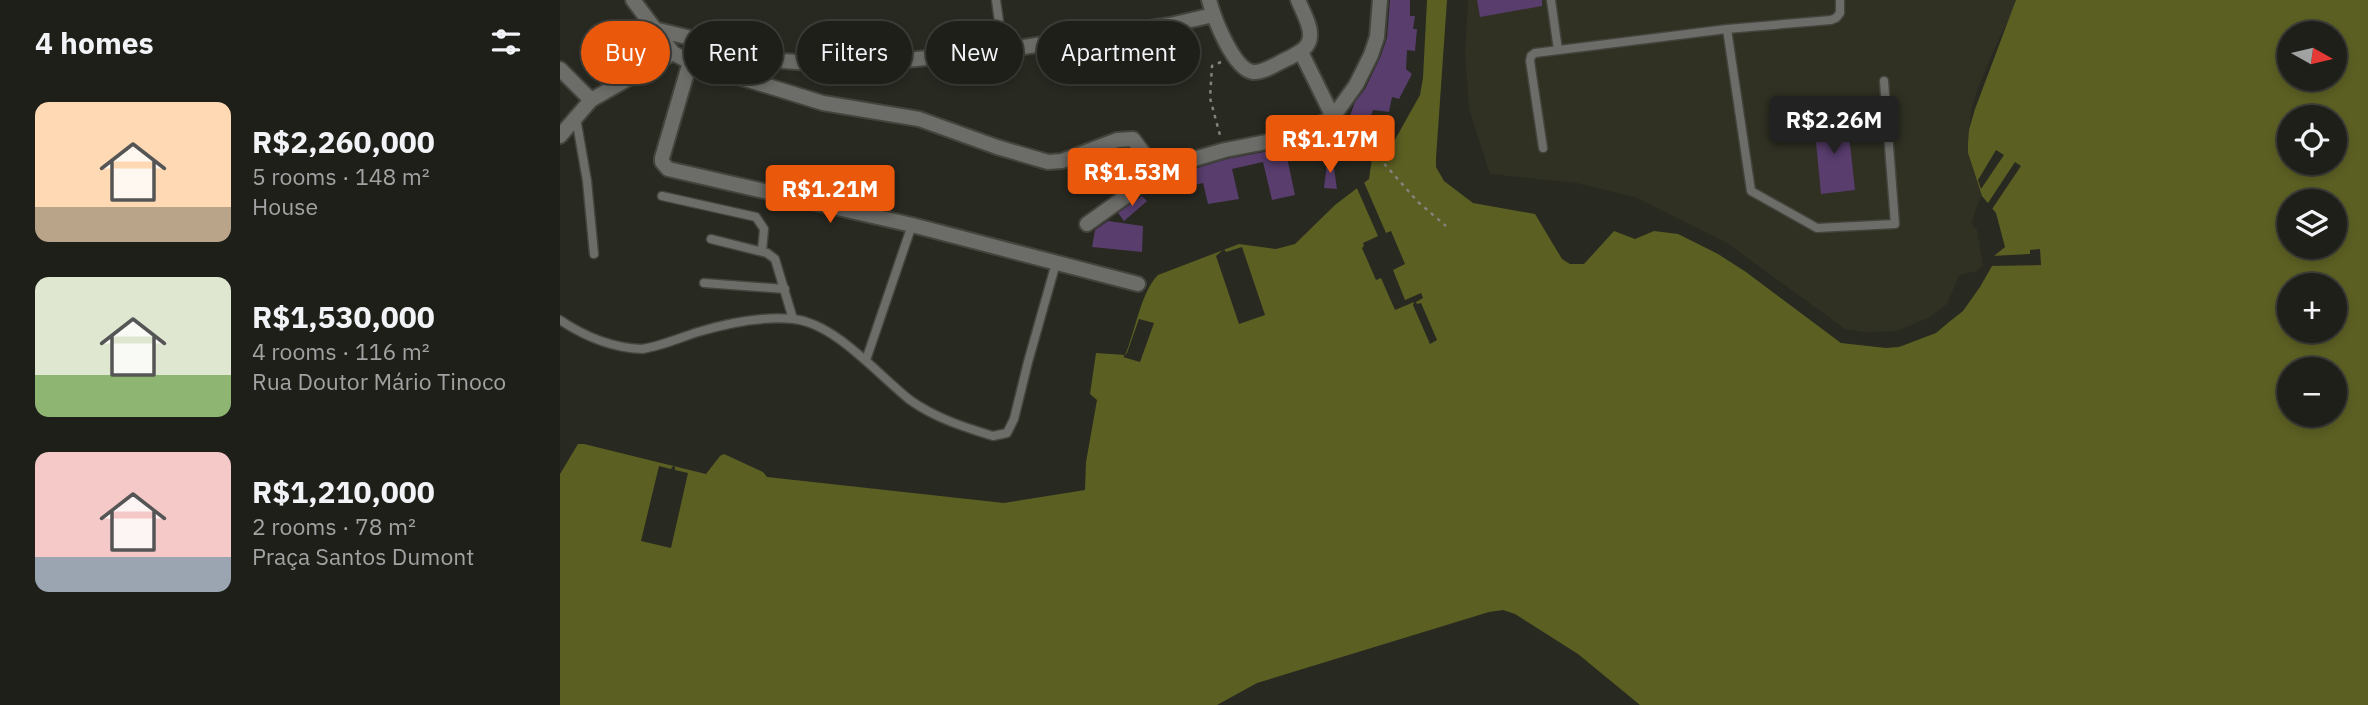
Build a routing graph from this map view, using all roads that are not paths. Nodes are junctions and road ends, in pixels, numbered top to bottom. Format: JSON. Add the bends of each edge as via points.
{"nodes":[{"id":1,"x":634,"y":0,"type":"edge"},
{"id":2,"x":996,"y":0,"type":"edge"},
{"id":3,"x":1209,"y":0,"type":"edge"},
{"id":4,"x":1298,"y":0,"type":"edge"},
{"id":5,"x":1380,"y":0,"type":"edge"},
{"id":6,"x":1551,"y":0,"type":"edge"},
{"id":7,"x":1840,"y":0,"type":"edge"},
{"id":8,"x":1213,"y":15,"type":"junction"},
{"id":9,"x":650,"y":21,"type":"edge"},
{"id":10,"x":999,"y":21,"type":"edge"},
{"id":11,"x":1727,"y":29,"type":"junction"},
{"id":12,"x":670,"y":33,"type":"edge"},
{"id":13,"x":1023,"y":47,"type":"edge"},
{"id":14,"x":670,"y":49,"type":"edge"},
{"id":15,"x":1558,"y":50,"type":"junction"},
{"id":16,"x":1301,"y":52,"type":"junction"},
{"id":17,"x":673,"y":53,"type":"junction"},
{"id":18,"x":926,"y":58,"type":"edge"},
{"id":19,"x":684,"y":59,"type":"edge"},
{"id":20,"x":560,"y":69,"type":"edge"},
{"id":21,"x":1884,"y":81,"type":"dead end"},
{"id":22,"x":684,"y":83,"type":"edge"},
{"id":23,"x":761,"y":84,"type":"edge"},
{"id":24,"x":591,"y":100,"type":"junction"},
{"id":25,"x":1333,"y":117,"type":"junction"},
{"id":26,"x":576,"y":118,"type":"junction"},
{"id":27,"x":560,"y":136,"type":"edge"},
{"id":28,"x":1543,"y":148,"type":"dead end"},
{"id":29,"x":1156,"y":170,"type":"junction"},
{"id":30,"x":662,"y":196,"type":"dead end"},
{"id":31,"x":1087,"y":224,"type":"dead end"},
{"id":32,"x":912,"y":225,"type":"junction"},
{"id":33,"x":711,"y":239,"type":"dead end"},
{"id":34,"x":762,"y":251,"type":"junction"},
{"id":35,"x":594,"y":254,"type":"dead end"},
{"id":36,"x":1056,"y":263,"type":"junction"},
{"id":37,"x":704,"y":283,"type":"dead end"},
{"id":38,"x":1138,"y":284,"type":"dead end"},
{"id":39,"x":785,"y":289,"type":"junction"},
{"id":40,"x":793,"y":319,"type":"junction"},
{"id":41,"x":560,"y":320,"type":"edge"},
{"id":42,"x":866,"y":360,"type":"junction"}],
"edges":[{"from":1,"to":9,"type":"street"},
{"from":2,"to":10,"type":"lane"},
{"from":3,"to":8,"type":"street"},
{"from":4,"to":16,"type":"street","via":[[1310,31]]},
{"from":5,"to":25,"type":"street","via":[[1371,55]]},
{"from":6,"to":15,"type":"lane"},
{"from":7,"to":11,"type":"lane","via":[[1840,13],[1831,20]]},
{"from":8,"to":13,"type":"street"},
{"from":8,"to":16,"type":"street","via":[[1233,56],[1247,70],[1256,72]]},
{"from":11,"to":15,"type":"lane"},
{"from":11,"to":21,"type":"lane","via":[[1751,191],[1817,228],[1895,224]]},
{"from":12,"to":18,"type":"street","via":[[807,64]]},
{"from":14,"to":17,"type":"street"},
{"from":15,"to":28,"type":"lane","via":[[1535,53],[1530,61]]},
{"from":16,"to":25,"type":"street"},
{"from":17,"to":19,"type":"street"},
{"from":17,"to":24,"type":"street"},
{"from":20,"to":24,"type":"street"},
{"from":22,"to":32,"type":"street","via":[[662,158],[668,169]]},
{"from":23,"to":29,"type":"street","via":[[823,103],[919,119],[1048,162],[1133,139]]},
{"from":24,"to":26,"type":"street"},
{"from":25,"to":29,"type":"street","via":[[1297,136]]},
{"from":26,"to":27,"type":"street"},
{"from":26,"to":35,"type":"lane"},
{"from":29,"to":31,"type":"street"},
{"from":30,"to":34,"type":"lane","via":[[756,217],[764,229]]},
{"from":32,"to":36,"type":"street"},
{"from":32,"to":42,"type":"lane"},
{"from":33,"to":34,"type":"lane"},
{"from":34,"to":39,"type":"lane","via":[[775,259]]},
{"from":36,"to":38,"type":"street"},
{"from":36,"to":42,"type":"lane","via":[[1007,433],[993,436],[937,417]]},
{"from":37,"to":39,"type":"lane"},
{"from":39,"to":40,"type":"lane"},
{"from":40,"to":41,"type":"lane","via":[[727,324],[655,347],[630,348],[584,335]]},
{"from":40,"to":42,"type":"lane","via":[[813,323]]}]}
